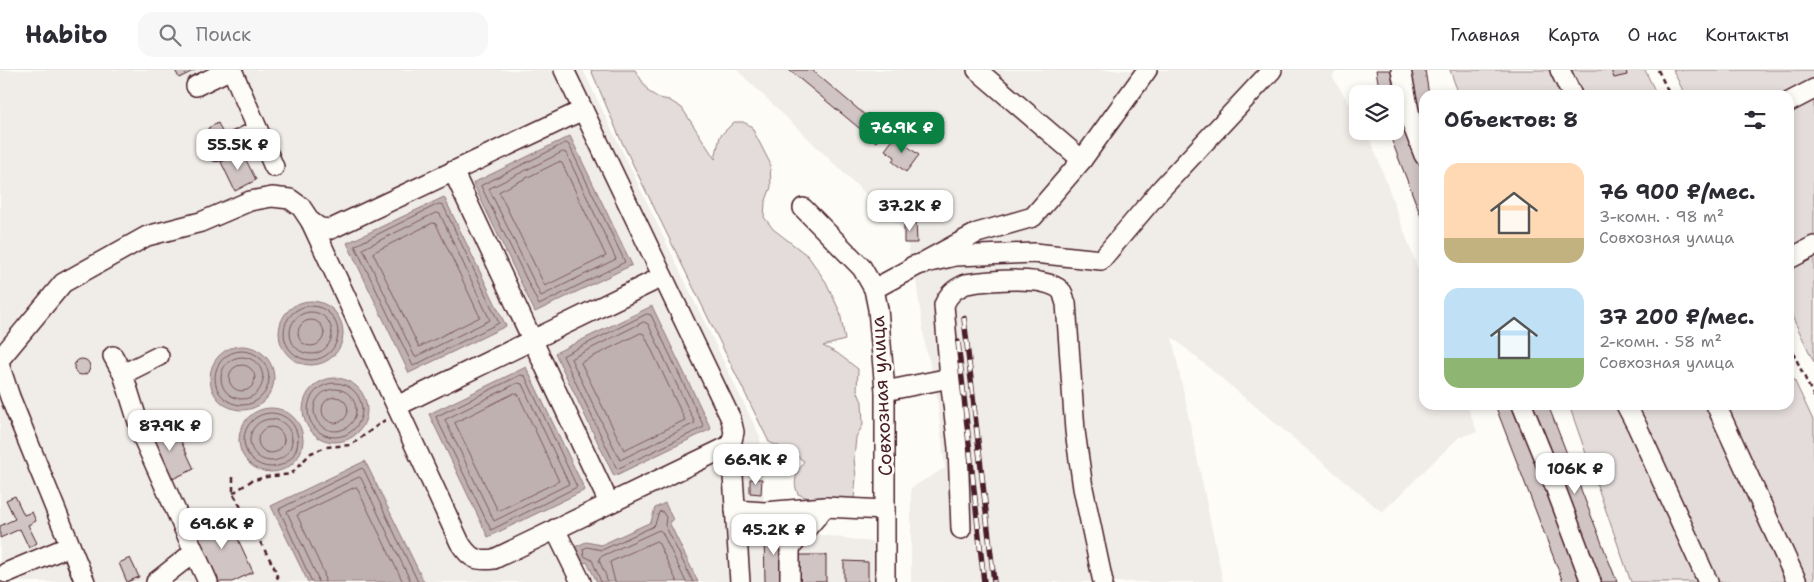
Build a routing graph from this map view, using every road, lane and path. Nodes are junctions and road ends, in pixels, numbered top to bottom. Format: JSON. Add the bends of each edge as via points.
{"nodes":[{"id":1,"x":230,"y":70,"type":"edge"},
{"id":2,"x":564,"y":70,"type":"edge"},
{"id":3,"x":977,"y":70,"type":"edge"},
{"id":4,"x":1147,"y":70,"type":"edge"},
{"id":5,"x":1272,"y":70,"type":"edge"},
{"id":6,"x":1401,"y":70,"type":"edge"},
{"id":7,"x":1560,"y":70,"type":"edge"},
{"id":8,"x":1658,"y":70,"type":"edge"},
{"id":9,"x":196,"y":86,"type":"dead end"},
{"id":10,"x":1814,"y":89,"type":"edge"},
{"id":11,"x":1570,"y":90,"type":"edge"},
{"id":12,"x":1668,"y":90,"type":"edge"},
{"id":13,"x":1794,"y":99,"type":"edge"},
{"id":14,"x":583,"y":110,"type":"junction"},
{"id":15,"x":258,"y":130,"type":"junction"},
{"id":16,"x":1419,"y":143,"type":"edge"},
{"id":17,"x":217,"y":151,"type":"dead end"},
{"id":18,"x":1082,"y":160,"type":"junction"},
{"id":19,"x":274,"y":167,"type":"dead end"},
{"id":20,"x":453,"y":171,"type":"junction"},
{"id":21,"x":803,"y":208,"type":"dead end"},
{"id":22,"x":311,"y":222,"type":"junction"},
{"id":23,"x":332,"y":230,"type":"junction"},
{"id":24,"x":1814,"y":246,"type":"edge"},
{"id":25,"x":325,"y":253,"type":"junction"},
{"id":26,"x":1794,"y":256,"type":"edge"},
{"id":27,"x":913,"y":266,"type":"junction"},
{"id":28,"x":662,"y":276,"type":"junction"},
{"id":29,"x":874,"y":289,"type":"junction"},
{"id":30,"x":532,"y":340,"type":"junction"},
{"id":31,"x":1794,"y":355,"type":"edge"},
{"id":32,"x":113,"y":356,"type":"dead end"},
{"id":33,"x":159,"y":356,"type":"dead end"},
{"id":34,"x":0,"y":359,"type":"edge"},
{"id":35,"x":0,"y":367,"type":"edge"},
{"id":36,"x":123,"y":374,"type":"junction"},
{"id":37,"x":950,"y":378,"type":"junction"},
{"id":38,"x":885,"y":391,"type":"junction"},
{"id":39,"x":1814,"y":397,"type":"edge"},
{"id":40,"x":397,"y":406,"type":"junction"},
{"id":41,"x":1524,"y":410,"type":"edge"},
{"id":42,"x":1629,"y":410,"type":"edge"},
{"id":43,"x":1718,"y":410,"type":"edge"},
{"id":44,"x":731,"y":445,"type":"junction"},
{"id":45,"x":233,"y":477,"type":"dead end"},
{"id":46,"x":233,"y":494,"type":"junction"},
{"id":47,"x":609,"y":503,"type":"junction"},
{"id":48,"x":825,"y":507,"type":"junction"},
{"id":49,"x":735,"y":510,"type":"junction"},
{"id":50,"x":886,"y":510,"type":"junction"},
{"id":51,"x":555,"y":529,"type":"junction"},
{"id":52,"x":961,"y":529,"type":"dead end"},
{"id":53,"x":70,"y":546,"type":"junction"},
{"id":54,"x":194,"y":552,"type":"junction"},
{"id":55,"x":6,"y":571,"type":"edge"},
{"id":56,"x":85,"y":582,"type":"edge"},
{"id":57,"x":156,"y":582,"type":"edge"},
{"id":58,"x":208,"y":582,"type":"edge"},
{"id":59,"x":279,"y":582,"type":"edge"},
{"id":60,"x":581,"y":582,"type":"edge"},
{"id":61,"x":740,"y":582,"type":"edge"},
{"id":62,"x":790,"y":582,"type":"edge"},
{"id":63,"x":885,"y":582,"type":"edge"},
{"id":64,"x":1104,"y":582,"type":"edge"},
{"id":65,"x":1590,"y":582,"type":"edge"},
{"id":66,"x":1708,"y":582,"type":"edge"},
{"id":67,"x":1797,"y":582,"type":"edge"}],
"edges":[{"from":1,"to":9,"type":"street"},
{"from":1,"to":15,"type":"street"},
{"from":2,"to":14,"type":"street"},
{"from":3,"to":18,"type":"street"},
{"from":4,"to":18,"type":"street"},
{"from":5,"to":27,"type":"street","via":[[1162,188],[1101,260],[1034,253],[954,256]]},
{"from":6,"to":16,"type":"street","via":[[1410,121]]},
{"from":7,"to":11,"type":"street"},
{"from":8,"to":12,"type":"path"},
{"from":10,"to":13,"type":"street"},
{"from":14,"to":20,"type":"street"},
{"from":14,"to":28,"type":"street"},
{"from":15,"to":17,"type":"street"},
{"from":15,"to":19,"type":"street"},
{"from":18,"to":27,"type":"street","via":[[1033,217],[977,233]]},
{"from":20,"to":23,"type":"street"},
{"from":20,"to":30,"type":"street"},
{"from":21,"to":29,"type":"street","name":"Совхозная улица","via":[[862,268]]},
{"from":22,"to":23,"type":"street"},
{"from":22,"to":25,"type":"street"},
{"from":22,"to":34,"type":"street","via":[[301,207],[290,199],[272,197],[250,200],[201,222],[147,236],[63,283]]},
{"from":23,"to":25,"type":"street","via":[[325,240]]},
{"from":24,"to":26,"type":"street"},
{"from":25,"to":40,"type":"street"},
{"from":27,"to":29,"type":"street"},
{"from":28,"to":30,"type":"street"},
{"from":28,"to":44,"type":"street","via":[[731,420],[734,432]]},
{"from":29,"to":38,"type":"street","name":"Совхозная улица"},
{"from":30,"to":40,"type":"street"},
{"from":30,"to":47,"type":"street"},
{"from":31,"to":39,"type":"path"},
{"from":32,"to":36,"type":"street"},
{"from":33,"to":36,"type":"street"},
{"from":35,"to":53,"type":"street"},
{"from":36,"to":54,"type":"street","via":[[142,438]]},
{"from":37,"to":38,"type":"street"},
{"from":37,"to":52,"type":"street","via":[[958,448]]},
{"from":37,"to":64,"type":"street","via":[[944,305],[948,295],[957,288],[977,282],[1028,280],[1048,283],[1062,292],[1066,303],[1075,431]]},
{"from":38,"to":50,"type":"street","name":"Совхозная улица"},
{"from":40,"to":46,"type":"path","via":[[386,419],[351,445],[311,453],[292,474],[251,481]]},
{"from":40,"to":51,"type":"street","via":[[468,555],[480,561],[494,559]]},
{"from":41,"to":65,"type":"street"},
{"from":42,"to":66,"type":"street"},
{"from":43,"to":67,"type":"street"},
{"from":44,"to":47,"type":"street"},
{"from":44,"to":49,"type":"street"},
{"from":45,"to":46,"type":"path"},
{"from":46,"to":59,"type":"path","via":[[274,567]]},
{"from":47,"to":51,"type":"street"},
{"from":48,"to":49,"type":"street","via":[[764,512]]},
{"from":48,"to":50,"type":"street"},
{"from":48,"to":62,"type":"street","via":[[790,548]]},
{"from":49,"to":61,"type":"street"},
{"from":50,"to":63,"type":"street","name":"Совхозная улица"},
{"from":51,"to":60,"type":"street"},
{"from":53,"to":55,"type":"street"},
{"from":53,"to":56,"type":"street"},
{"from":54,"to":57,"type":"street"},
{"from":54,"to":58,"type":"street"}]}
